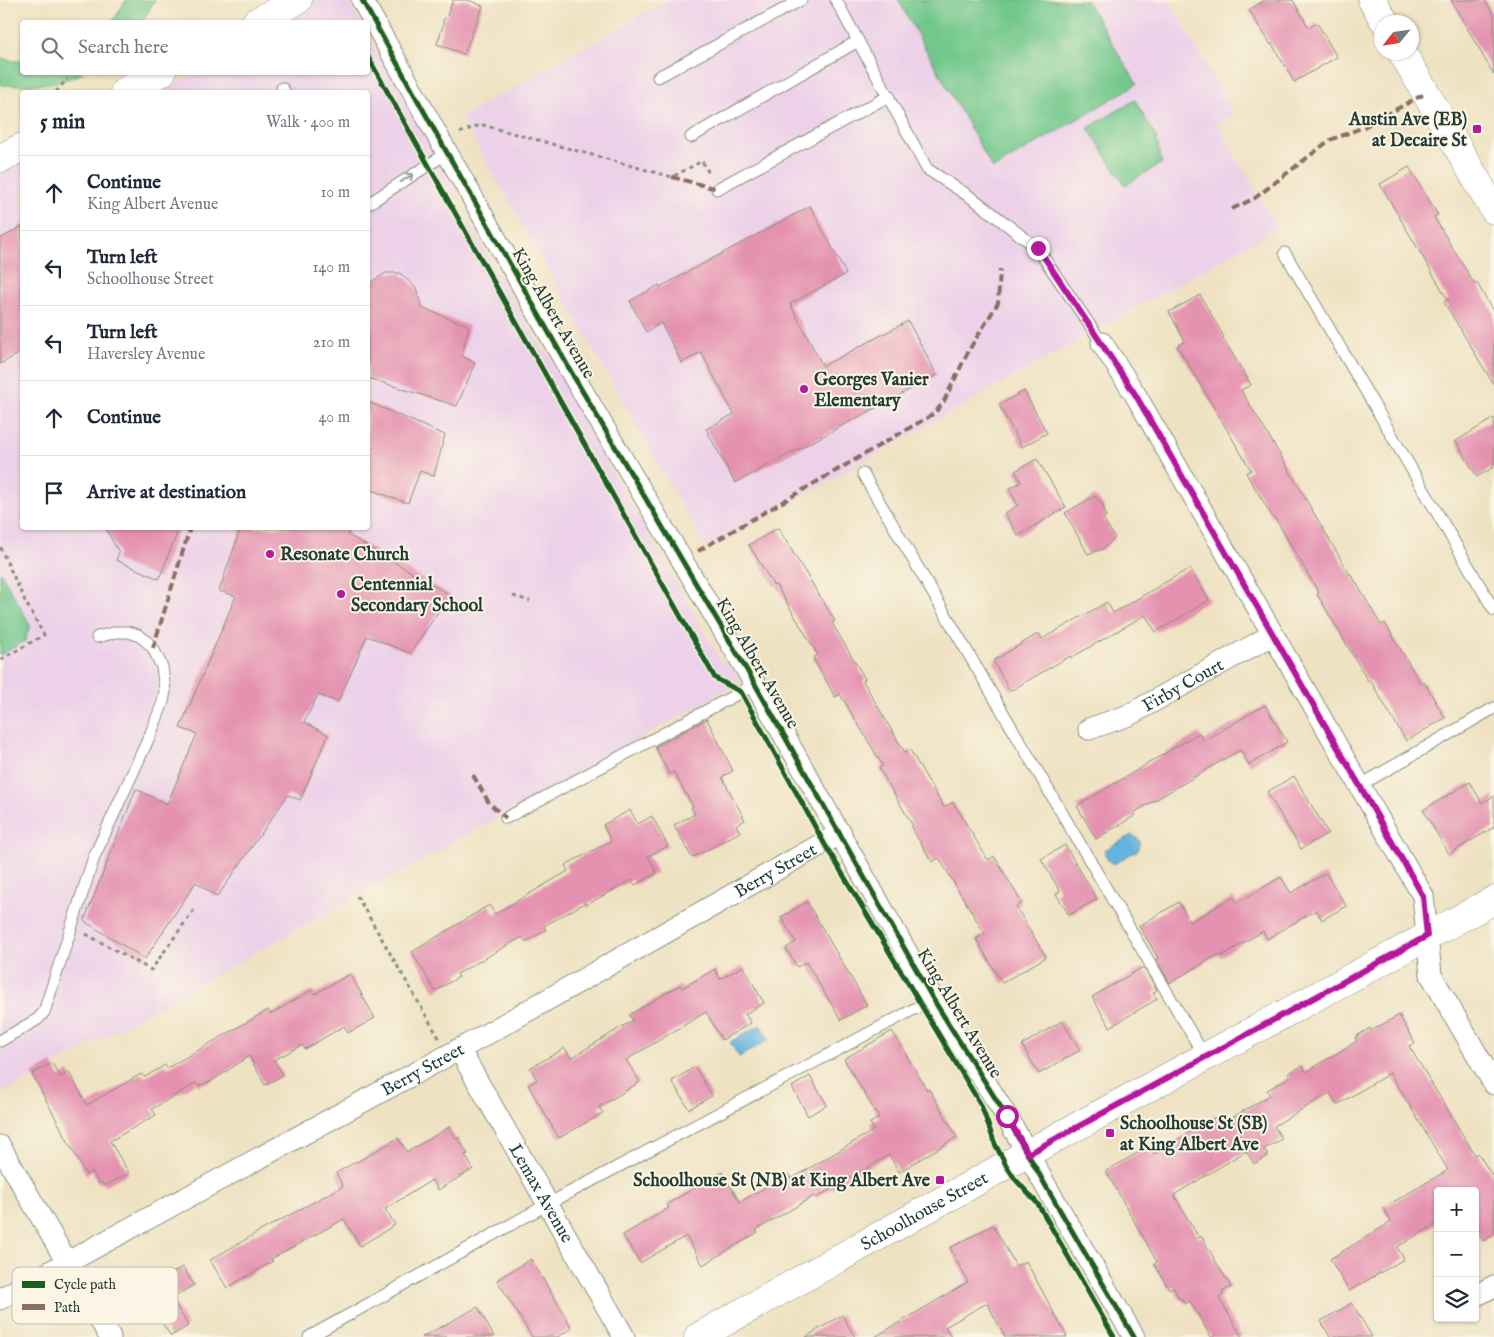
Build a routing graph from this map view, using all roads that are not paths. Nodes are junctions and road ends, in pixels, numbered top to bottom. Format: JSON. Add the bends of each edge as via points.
{"nodes":[{"id":1,"x":298,"y":0,"type":"edge"},
{"id":2,"x":362,"y":0,"type":"edge"},
{"id":3,"x":801,"y":0,"type":"edge"},
{"id":4,"x":836,"y":0,"type":"edge"},
{"id":5,"x":1372,"y":0,"type":"edge"},
{"id":6,"x":1381,"y":15,"type":"edge"},
{"id":7,"x":260,"y":20,"type":"edge"},
{"id":8,"x":858,"y":41,"type":"junction"},
{"id":9,"x":1407,"y":60,"type":"edge"},
{"id":10,"x":156,"y":75,"type":"edge"},
{"id":11,"x":658,"y":77,"type":"dead end"},
{"id":12,"x":128,"y":90,"type":"edge"},
{"id":13,"x":888,"y":96,"type":"junction"},
{"id":14,"x":691,"y":137,"type":"dead end"},
{"id":15,"x":20,"y":148,"type":"edge"},
{"id":16,"x":447,"y":153,"type":"junction"},
{"id":17,"x":0,"y":159,"type":"edge"},
{"id":18,"x":717,"y":188,"type":"road end"},
{"id":19,"x":370,"y":203,"type":"edge"},
{"id":20,"x":1494,"y":210,"type":"edge"},
{"id":21,"x":1285,"y":253,"type":"dead end"},
{"id":22,"x":1102,"y":343,"type":"joint"},
{"id":23,"x":863,"y":474,"type":"dead end"},
{"id":24,"x":1494,"y":610,"type":"edge"},
{"id":25,"x":1272,"y":635,"type":"junction"},
{"id":26,"x":96,"y":637,"type":"dead end"},
{"id":27,"x":755,"y":684,"type":"junction"},
{"id":28,"x":1494,"y":708,"type":"edge"},
{"id":29,"x":1090,"y":729,"type":"dead end"},
{"id":30,"x":1359,"y":786,"type":"junction"},
{"id":31,"x":506,"y":818,"type":"dead end"},
{"id":32,"x":841,"y":833,"type":"junction"},
{"id":33,"x":1494,"y":900,"type":"edge"},
{"id":34,"x":1427,"y":936,"type":"junction"},
{"id":35,"x":933,"y":998,"type":"junction"},
{"id":36,"x":0,"y":1041,"type":"edge"},
{"id":37,"x":454,"y":1052,"type":"junction"},
{"id":38,"x":1205,"y":1057,"type":"junction"},
{"id":39,"x":1494,"y":1084,"type":"edge"},
{"id":40,"x":0,"y":1146,"type":"edge"},
{"id":41,"x":1028,"y":1154,"type":"junction"},
{"id":42,"x":548,"y":1204,"type":"junction"},
{"id":43,"x":67,"y":1262,"type":"junction"},
{"id":44,"x":58,"y":1267,"type":"edge"},
{"id":45,"x":70,"y":1267,"type":"edge"},
{"id":46,"x":1494,"y":1286,"type":"edge"},
{"id":47,"x":12,"y":1292,"type":"edge"},
{"id":48,"x":1479,"y":1294,"type":"edge"},
{"id":49,"x":0,"y":1299,"type":"edge"},
{"id":50,"x":103,"y":1324,"type":"edge"},
{"id":51,"x":110,"y":1337,"type":"edge"},
{"id":52,"x":309,"y":1337,"type":"edge"},
{"id":53,"x":624,"y":1337,"type":"edge"},
{"id":54,"x":698,"y":1337,"type":"edge"},
{"id":55,"x":1134,"y":1337,"type":"edge"}],
"edges":[{"from":1,"to":7,"type":"street"},
{"from":2,"to":16,"type":"street","name":"King Albert Avenue"},
{"from":3,"to":11,"type":"lane"},
{"from":4,"to":8,"type":"lane"},
{"from":5,"to":6,"type":"street"},
{"from":8,"to":13,"type":"lane"},
{"from":8,"to":14,"type":"lane"},
{"from":9,"to":20,"type":"street"},
{"from":10,"to":12,"type":"street"},
{"from":13,"to":18,"type":"lane"},
{"from":13,"to":22,"type":"lane","via":[[927,169],[975,200],[1038,248]]},
{"from":15,"to":17,"type":"street"},
{"from":19,"to":16,"type":"lane","one_way":true},
{"from":16,"to":27,"type":"street","name":"King Albert Avenue","via":[[574,377]]},
{"from":21,"to":24,"type":"lane"},
{"from":22,"to":25,"type":"street","via":[[1135,394]]},
{"from":23,"to":38,"type":"lane"},
{"from":25,"to":29,"type":"street","name":"Firby Court","via":[[1129,715]]},
{"from":25,"to":30,"type":"street"},
{"from":26,"to":36,"type":"lane","via":[[128,632],[146,640],[162,667],[165,691],[151,733],[94,857],[44,1012],[38,1019]]},
{"from":27,"to":31,"type":"lane"},
{"from":27,"to":32,"type":"street","name":"King Albert Avenue"},
{"from":28,"to":30,"type":"lane"},
{"from":30,"to":34,"type":"street","via":[[1423,896]]},
{"from":32,"to":35,"type":"street","name":"King Albert Avenue"},
{"from":32,"to":37,"type":"street","name":"Berry Street"},
{"from":33,"to":34,"type":"street","name":"Schoolhouse Street"},
{"from":34,"to":38,"type":"street","name":"Schoolhouse Street"},
{"from":34,"to":39,"type":"street","via":[[1431,975]]},
{"from":35,"to":41,"type":"street","name":"King Albert Avenue"},
{"from":35,"to":42,"type":"lane"},
{"from":37,"to":42,"type":"street","name":"Lemax Avenue"},
{"from":37,"to":43,"type":"street","name":"Berry Street"},
{"from":38,"to":41,"type":"street","name":"Schoolhouse Street"},
{"from":40,"to":43,"type":"street"},
{"from":41,"to":54,"type":"street","name":"Schoolhouse Street"},
{"from":41,"to":55,"type":"street","name":"King Albert Avenue"},
{"from":42,"to":52,"type":"lane"},
{"from":42,"to":53,"type":"street","name":"Lemax Avenue"},
{"from":43,"to":44,"type":"street","name":"Berry Street"},
{"from":43,"to":45,"type":"street"},
{"from":46,"to":48,"type":"street"},
{"from":47,"to":49,"type":"street","name":"Berry Street"},
{"from":50,"to":51,"type":"street"}]}
